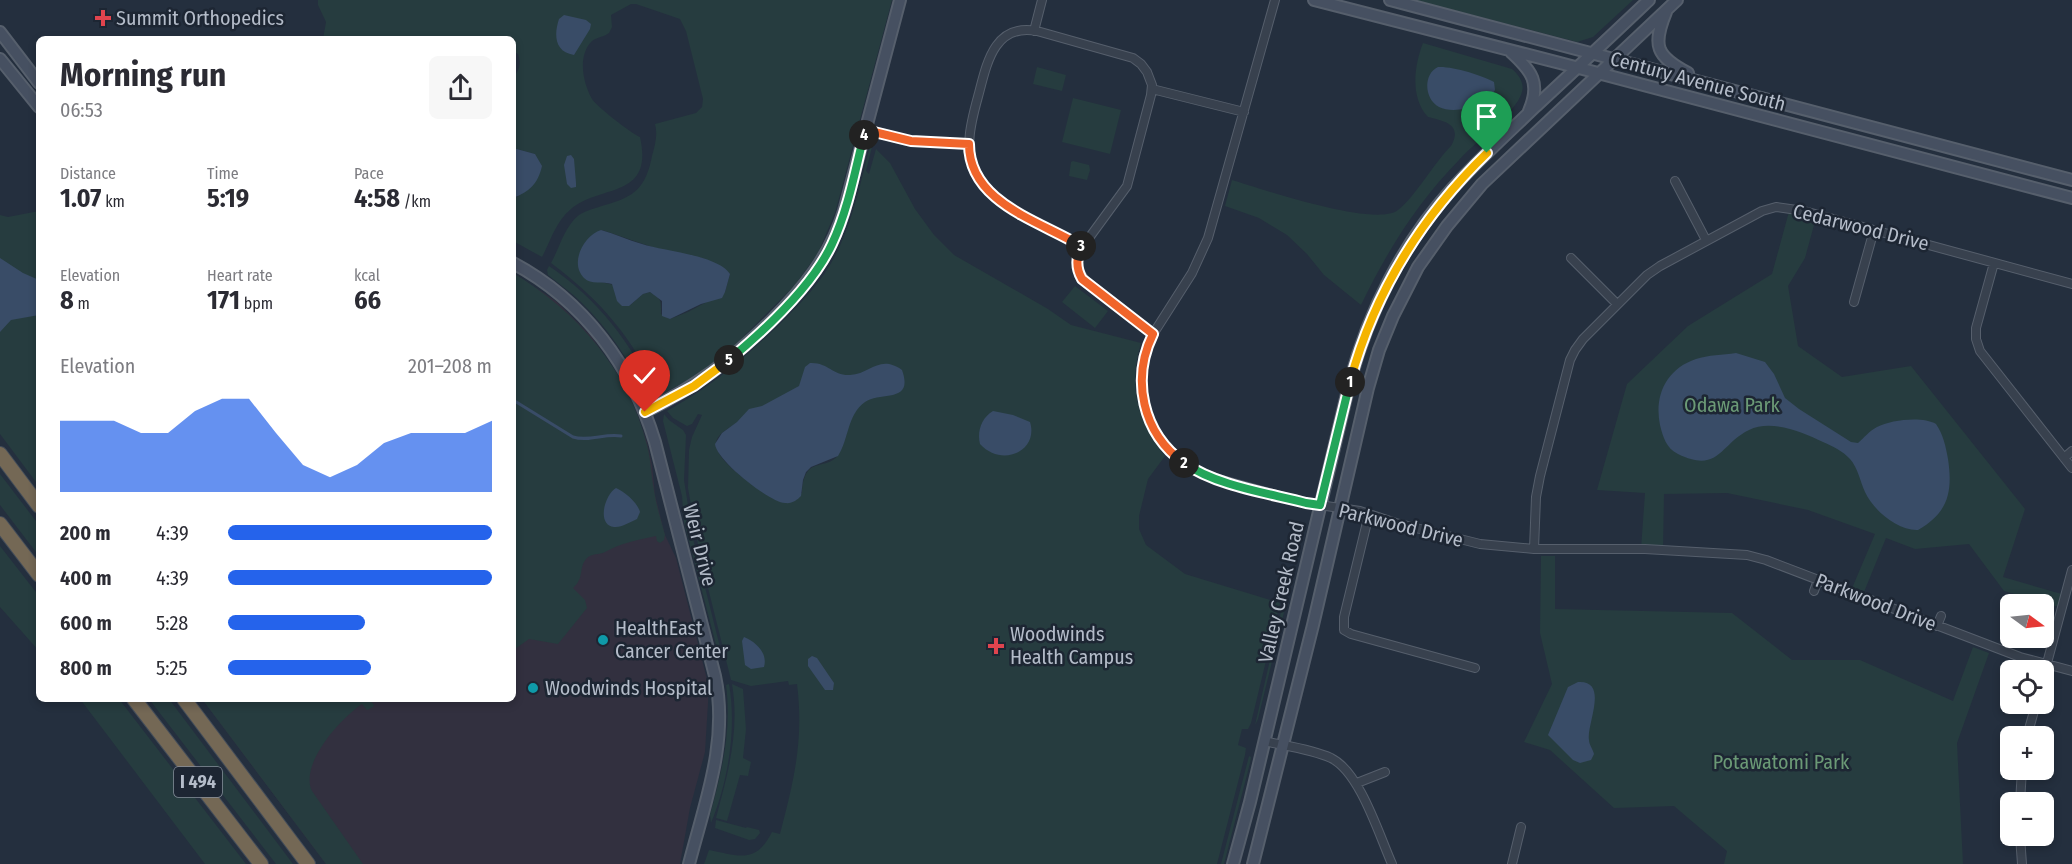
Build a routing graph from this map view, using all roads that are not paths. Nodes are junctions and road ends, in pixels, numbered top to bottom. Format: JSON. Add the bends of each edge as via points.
{"nodes":[{"id":1,"x":900,"y":0,"type":"edge"},
{"id":2,"x":1042,"y":0,"type":"edge"},
{"id":3,"x":1275,"y":0,"type":"edge"},
{"id":4,"x":1314,"y":0,"type":"edge"},
{"id":5,"x":1390,"y":0,"type":"edge"},
{"id":6,"x":1649,"y":0,"type":"edge"},
{"id":7,"x":1677,"y":0,"type":"edge"},
{"id":8,"x":1668,"y":8,"type":"junction"},
{"id":9,"x":1034,"y":31,"type":"junction"},
{"id":10,"x":0,"y":32,"type":"edge"},
{"id":11,"x":1509,"y":50,"type":"junction"},
{"id":12,"x":1593,"y":53,"type":"junction"},
{"id":13,"x":0,"y":59,"type":"edge"},
{"id":14,"x":1615,"y":59,"type":"junction"},
{"id":15,"x":1577,"y":68,"type":"junction"},
{"id":16,"x":1600,"y":74,"type":"junction"},
{"id":17,"x":36,"y":80,"type":"edge"},
{"id":18,"x":1704,"y":82,"type":"junction"},
{"id":19,"x":1152,"y":89,"type":"junction"},
{"id":20,"x":36,"y":103,"type":"edge"},
{"id":21,"x":1244,"y":112,"type":"junction"},
{"id":22,"x":1526,"y":116,"type":"junction"},
{"id":23,"x":866,"y":130,"type":"junction"},
{"id":24,"x":969,"y":144,"type":"junction"},
{"id":25,"x":2072,"y":180,"type":"edge"},
{"id":26,"x":1675,"y":181,"type":"dead end"},
{"id":27,"x":2072,"y":198,"type":"edge"},
{"id":28,"x":1874,"y":230,"type":"junction"},
{"id":29,"x":1706,"y":240,"type":"junction"},
{"id":30,"x":1082,"y":246,"type":"junction"},
{"id":31,"x":1571,"y":258,"type":"dead end"},
{"id":32,"x":1994,"y":263,"type":"junction"},
{"id":33,"x":516,"y":265,"type":"edge"},
{"id":34,"x":2072,"y":284,"type":"edge"},
{"id":35,"x":1854,"y":302,"type":"dead end"},
{"id":36,"x":1617,"y":304,"type":"junction"},
{"id":37,"x":1153,"y":334,"type":"junction"},
{"id":38,"x":645,"y":412,"type":"junction"},
{"id":39,"x":2072,"y":451,"type":"edge"},
{"id":40,"x":0,"y":454,"type":"edge"},
{"id":41,"x":2064,"y":458,"type":"junction"},
{"id":42,"x":2072,"y":468,"type":"edge"},
{"id":43,"x":36,"y":502,"type":"edge"},
{"id":44,"x":1320,"y":505,"type":"junction"},
{"id":45,"x":1340,"y":508,"type":"junction"},
{"id":46,"x":1369,"y":514,"type":"junction"},
{"id":47,"x":0,"y":524,"type":"edge"},
{"id":48,"x":1534,"y":549,"type":"junction"},
{"id":49,"x":2072,"y":570,"type":"edge"},
{"id":50,"x":36,"y":571,"type":"edge"},
{"id":51,"x":1818,"y":580,"type":"junction"},
{"id":52,"x":1814,"y":591,"type":"dead end"},
{"id":53,"x":1941,"y":616,"type":"dead end"},
{"id":54,"x":1937,"y":626,"type":"junction"},
{"id":55,"x":2032,"y":660,"type":"edge"},
{"id":56,"x":2048,"y":660,"type":"edge"},
{"id":57,"x":2054,"y":666,"type":"edge"},
{"id":58,"x":1475,"y":668,"type":"dead end"},
{"id":59,"x":2072,"y":671,"type":"edge"},
{"id":60,"x":136,"y":702,"type":"edge"},
{"id":61,"x":186,"y":702,"type":"edge"},
{"id":62,"x":1264,"y":741,"type":"junction"},
{"id":63,"x":1283,"y":746,"type":"junction"},
{"id":64,"x":1385,"y":772,"type":"dead end"},
{"id":65,"x":1357,"y":783,"type":"junction"},
{"id":66,"x":1521,"y":827,"type":"dead end"},
{"id":67,"x":2021,"y":846,"type":"edge"},
{"id":68,"x":261,"y":864,"type":"edge"},
{"id":69,"x":308,"y":864,"type":"edge"},
{"id":70,"x":688,"y":864,"type":"edge"},
{"id":71,"x":1233,"y":864,"type":"edge"},
{"id":72,"x":1253,"y":864,"type":"edge"},
{"id":73,"x":1392,"y":864,"type":"edge"},
{"id":74,"x":1512,"y":864,"type":"edge"},
{"id":75,"x":2022,"y":864,"type":"edge"}],
"edges":[{"from":1,"to":23,"type":"main road"},
{"from":2,"to":9,"type":"street"},
{"from":3,"to":21,"type":"street","name":"Parkwood Drive"},
{"from":4,"to":11,"type":"main road","name":"Century Avenue South"},
{"from":5,"to":12,"type":"main road","name":"Century Avenue South"},
{"from":6,"to":12,"type":"main road","name":"Valley Creek Road"},
{"from":7,"to":8,"type":"main road","name":"Valley Creek Road"},
{"from":8,"to":14,"type":"main road","name":"Valley Creek Road"},
{"from":8,"to":18,"type":"main road","via":[[1658,32],[1662,56]]},
{"from":9,"to":19,"type":"street","via":[[1133,58],[1147,72]]},
{"from":9,"to":24,"type":"street","via":[[1011,33],[992,50],[972,119]]},
{"from":10,"to":17,"type":"main road"},
{"from":11,"to":15,"type":"main road","name":"Century Avenue South"},
{"from":11,"to":22,"type":"main road","via":[[1529,69],[1534,83]]},
{"from":12,"to":14,"type":"main road","name":"Century Avenue South"},
{"from":12,"to":15,"type":"main road","name":"Valley Creek Road"},
{"from":13,"to":20,"type":"main road"},
{"from":14,"to":16,"type":"main road","name":"Valley Creek Road"},
{"from":14,"to":18,"type":"main road","name":"Century Avenue South"},
{"from":15,"to":16,"type":"main road","name":"Century Avenue South"},
{"from":15,"to":22,"type":"main road","name":"Valley Creek Road"},
{"from":16,"to":27,"type":"main road","name":"Century Avenue South"},
{"from":16,"to":45,"type":"main road","name":"Valley Creek Road","via":[[1482,184],[1418,267],[1379,350]]},
{"from":18,"to":25,"type":"main road","name":"Century Avenue South"},
{"from":19,"to":21,"type":"street"},
{"from":19,"to":30,"type":"street","via":[[1126,186]]},
{"from":21,"to":37,"type":"street","name":"Parkwood Drive","via":[[1204,247],[1188,282]]},
{"from":22,"to":44,"type":"main road","name":"Valley Creek Road","via":[[1444,198],[1392,275],[1356,361]]},
{"from":23,"to":24,"type":"street","via":[[911,141]]},
{"from":23,"to":38,"type":"main road","via":[[839,226],[810,280],[719,369]]},
{"from":24,"to":30,"type":"street","via":[[978,178],[997,199]]},
{"from":26,"to":29,"type":"street"},
{"from":28,"to":29,"type":"street","name":"Cedarwood Drive","via":[[1776,207]]},
{"from":28,"to":32,"type":"street","name":"Cedarwood Drive"},
{"from":28,"to":35,"type":"street"},
{"from":29,"to":36,"type":"street","name":"Cedarwood Drive","via":[[1660,266]]},
{"from":30,"to":37,"type":"street","via":[[1077,265],[1082,279]]},
{"from":31,"to":36,"type":"street"},
{"from":32,"to":34,"type":"street","name":"Cedarwood Drive"},
{"from":32,"to":41,"type":"street","via":[[1976,328],[1980,351]]},
{"from":33,"to":38,"type":"main road","name":"Weir Drive","via":[[559,293],[593,327],[623,368]]},
{"from":36,"to":48,"type":"street","name":"Cedarwood Drive","via":[[1583,339],[1570,360],[1540,476]]},
{"from":37,"to":44,"type":"street","name":"Parkwood Drive","via":[[1142,365],[1143,402],[1153,428],[1174,454],[1209,476]]},
{"from":38,"to":70,"type":"main road","name":"Weir Drive","via":[[720,700],[717,757]]},
{"from":39,"to":41,"type":"street"},
{"from":40,"to":43,"type":"highway"},
{"from":41,"to":42,"type":"street"},
{"from":44,"to":45,"type":"street","name":"Parkwood Drive"},
{"from":44,"to":62,"type":"main road","name":"Valley Creek Road"},
{"from":45,"to":46,"type":"street","name":"Parkwood Drive"},
{"from":45,"to":63,"type":"main road","name":"Valley Creek Road"},
{"from":46,"to":48,"type":"street","name":"Parkwood Drive","via":[[1469,542]]},
{"from":46,"to":58,"type":"street","via":[[1344,630]]},
{"from":47,"to":50,"type":"highway"},
{"from":48,"to":51,"type":"street","name":"Parkwood Drive","via":[[1645,549],[1746,555]]},
{"from":49,"to":56,"type":"street"},
{"from":51,"to":52,"type":"street"},
{"from":51,"to":54,"type":"street","name":"Parkwood Drive"},
{"from":53,"to":54,"type":"street"},
{"from":54,"to":55,"type":"street","name":"Parkwood Drive"},
{"from":57,"to":59,"type":"street","name":"Parkwood Drive"},
{"from":60,"to":68,"type":"highway","number":"I 494"},
{"from":61,"to":69,"type":"highway","number":"I 494"},
{"from":62,"to":63,"type":"street"},
{"from":62,"to":71,"type":"main road","name":"Valley Creek Road"},
{"from":63,"to":65,"type":"street","via":[[1334,759]]},
{"from":63,"to":72,"type":"main road","name":"Valley Creek Road"},
{"from":64,"to":65,"type":"street"},
{"from":65,"to":73,"type":"street"},
{"from":66,"to":74,"type":"street"},
{"from":67,"to":75,"type":"street"}]}
